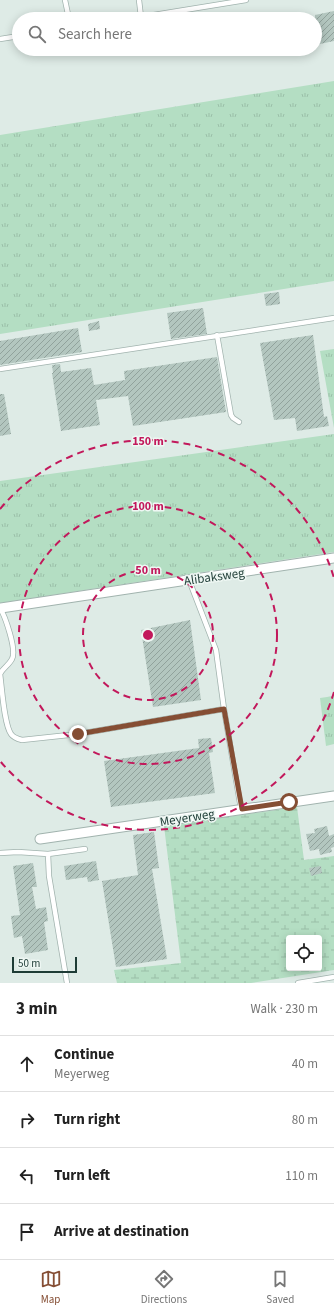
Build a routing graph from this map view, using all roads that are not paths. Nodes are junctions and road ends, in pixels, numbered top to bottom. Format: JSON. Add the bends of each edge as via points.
{"nodes":[{"id":1,"x":66,"y":0,"type":"edge"},
{"id":2,"x":139,"y":0,"type":"edge"},
{"id":3,"x":246,"y":0,"type":"edge"},
{"id":4,"x":67,"y":12,"type":"edge"},
{"id":5,"x":140,"y":12,"type":"edge"},
{"id":6,"x":172,"y":12,"type":"edge"},
{"id":7,"x":12,"y":37,"type":"edge"},
{"id":8,"x":0,"y":39,"type":"edge"},
{"id":9,"x":334,"y":318,"type":"edge"},
{"id":10,"x":217,"y":335,"type":"junction"},
{"id":11,"x":0,"y":369,"type":"edge"},
{"id":12,"x":239,"y":422,"type":"dead end"},
{"id":13,"x":334,"y":558,"type":"edge"},
{"id":14,"x":189,"y":580,"type":"junction"},
{"id":15,"x":0,"y":608,"type":"edge"},
{"id":16,"x":224,"y":709,"type":"junction"},
{"id":17,"x":334,"y":796,"type":"edge"},
{"id":18,"x":242,"y":809,"type":"junction"},
{"id":19,"x":40,"y":839,"type":"dead end"},
{"id":20,"x":85,"y":849,"type":"dead end"},
{"id":21,"x":0,"y":853,"type":"edge"},
{"id":22,"x":48,"y":854,"type":"junction"},
{"id":23,"x":334,"y":977,"type":"edge"},
{"id":24,"x":67,"y":983,"type":"edge"},
{"id":25,"x":298,"y":983,"type":"edge"}],
"edges":[{"from":1,"to":4,"type":"lane"},
{"from":2,"to":5,"type":"lane"},
{"from":3,"to":6,"type":"lane"},
{"from":7,"to":8,"type":"lane"},
{"from":9,"to":10,"type":"lane"},
{"from":10,"to":11,"type":"lane"},
{"from":10,"to":12,"type":"lane","via":[[231,415]]},
{"from":13,"to":14,"type":"street","name":"Alibaksweg"},
{"from":14,"to":15,"type":"street","name":"Alibaksweg"},
{"from":14,"to":16,"type":"lane","via":[[216,650]]},
{"from":15,"to":16,"type":"lane","via":[[13,652],[12,660],[0,674],[7,724],[11,734],[16,738],[22,740],[78,734]]},
{"from":16,"to":18,"type":"lane"},
{"from":17,"to":18,"type":"street","name":"Meyerweg"},
{"from":18,"to":19,"type":"street","name":"Meyerweg"},
{"from":20,"to":22,"type":"lane"},
{"from":21,"to":22,"type":"lane"},
{"from":22,"to":24,"type":"lane","via":[[49,876]]},
{"from":23,"to":25,"type":"lane"}]}
